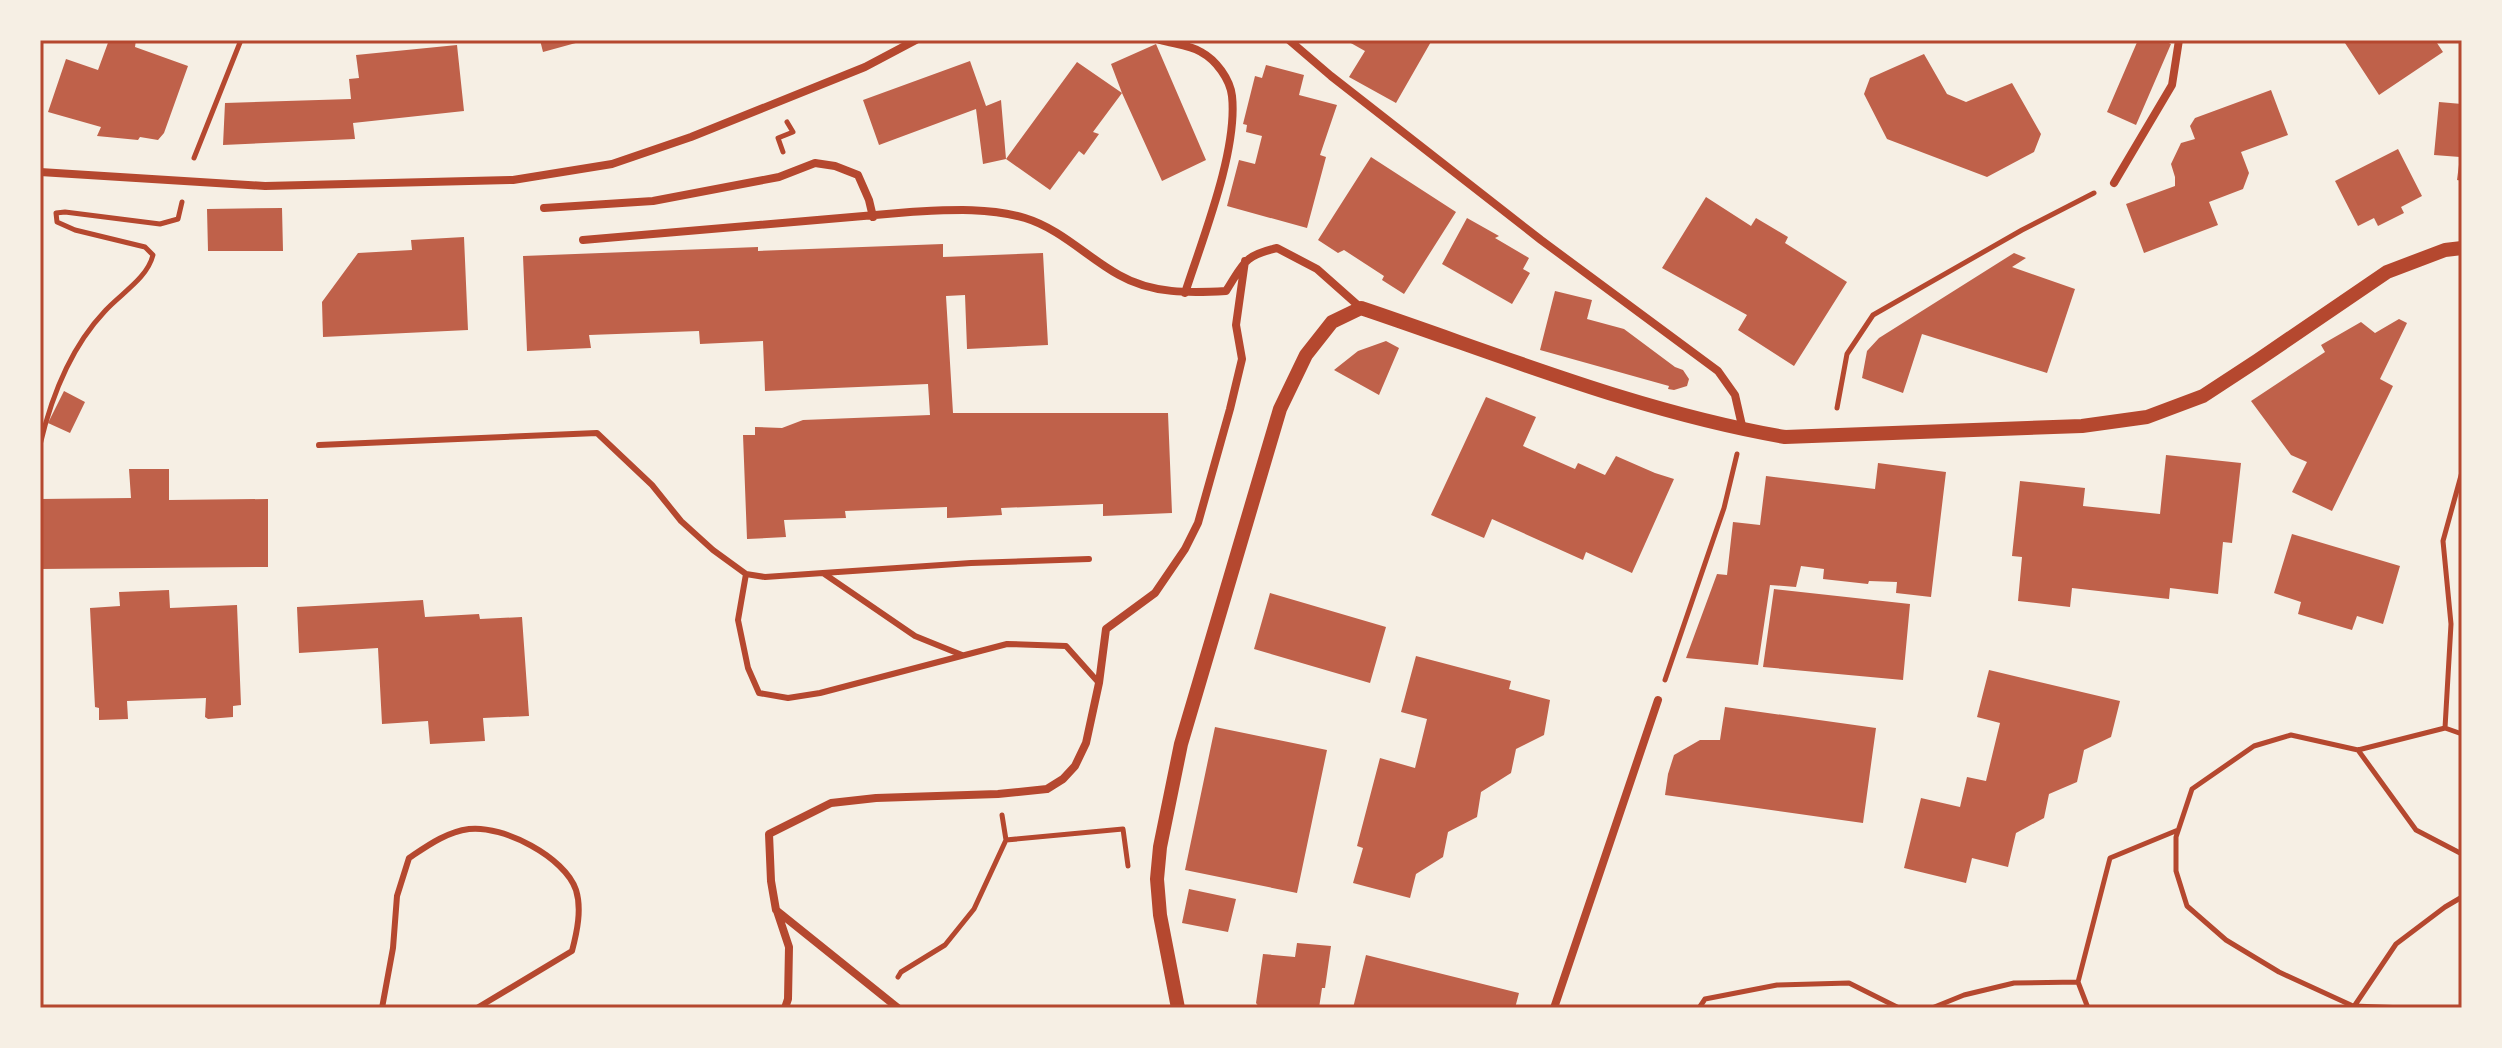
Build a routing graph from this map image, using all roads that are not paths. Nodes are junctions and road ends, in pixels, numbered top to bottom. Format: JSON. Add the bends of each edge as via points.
{"nodes":[{"id":1,"x":916,"y":40,"type":"edge"},
{"id":2,"x":1160,"y":40,"type":"edge"},
{"id":3,"x":1289,"y":40,"type":"edge"},
{"id":4,"x":2179,"y":40,"type":"edge"},
{"id":5,"x":40,"y":172,"type":"edge"},
{"id":6,"x":2114,"y":183,"type":"road end"},
{"id":7,"x":544,"y":208,"type":"dead end"},
{"id":8,"x":873,"y":217,"type":"junction"},
{"id":9,"x":583,"y":240,"type":"dead end"},
{"id":10,"x":2462,"y":248,"type":"edge"},
{"id":11,"x":1245,"y":261,"type":"junction"},
{"id":12,"x":1185,"y":293,"type":"junction"},
{"id":13,"x":1361,"y":308,"type":"junction"},
{"id":14,"x":1743,"y":430,"type":"junction"},
{"id":15,"x":319,"y":445,"type":"dead end"},
{"id":16,"x":1089,"y":559,"type":"dead end"},
{"id":17,"x":823,"y":573,"type":"junction"},
{"id":18,"x":746,"y":574,"type":"junction"},
{"id":19,"x":962,"y":655,"type":"junction"},
{"id":20,"x":1099,"y":683,"type":"junction"},
{"id":21,"x":1658,"y":700,"type":"road end"},
{"id":22,"x":776,"y":910,"type":"junction"},
{"id":23,"x":382,"y":1008,"type":"edge"},
{"id":24,"x":477,"y":1008,"type":"edge"},
{"id":25,"x":785,"y":1008,"type":"edge"},
{"id":26,"x":898,"y":1008,"type":"edge"},
{"id":27,"x":1178,"y":1008,"type":"edge"},
{"id":28,"x":1554,"y":1008,"type":"edge"}],
"edges":[{"from":1,"to":5,"type":"street","via":[[852,72],[691,137],[612,164],[513,180],[265,186]]},
{"from":2,"to":12,"type":"street","via":[[1201,51],[1226,76],[1232,95],[1225,164]]},
{"from":3,"to":14,"type":"street","via":[[1541,240],[1718,371],[1735,395]]},
{"from":4,"to":6,"type":"street","via":[[2172,85]]},
{"from":7,"to":8,"type":"street","via":[[653,201],[779,177],[815,163],[858,175]]},
{"from":8,"to":9,"type":"street"},
{"from":8,"to":12,"type":"street","via":[[957,209],[1028,219],[1118,275],[1142,286]]},
{"from":10,"to":14,"type":"street","via":[[2387,272],[2203,396],[2147,417],[2082,426],[1831,436],[1785,437]]},
{"from":11,"to":12,"type":"street","via":[[1226,291]]},
{"from":11,"to":13,"type":"street","via":[[1277,248],[1317,269]]},
{"from":11,"to":20,"type":"street","via":[[1236,325],[1242,359],[1198,523],[1155,593],[1106,629]]},
{"from":13,"to":14,"type":"street","via":[[1658,408]]},
{"from":13,"to":27,"type":"street","via":[[1332,322],[1306,355],[1280,409],[1181,744],[1157,879]]},
{"from":15,"to":18,"type":"lane","via":[[597,433],[681,521]]},
{"from":16,"to":17,"type":"lane"},
{"from":17,"to":18,"type":"lane"},
{"from":17,"to":19,"type":"lane","via":[[915,636]]},
{"from":18,"to":19,"type":"lane","via":[[738,620],[759,693],[788,698],[820,693]]},
{"from":19,"to":20,"type":"lane","via":[[1007,644],[1066,646]]},
{"from":20,"to":22,"type":"street","via":[[1086,743],[1075,766],[1047,789],[831,803],[769,834]]},
{"from":21,"to":28,"type":"street"},
{"from":22,"to":25,"type":"street","via":[[789,947]]},
{"from":22,"to":26,"type":"street"},
{"from":23,"to":24,"type":"lane","via":[[397,896],[409,858],[448,834],[471,829],[524,841],[557,864],[576,890],[578,925],[572,951]]}]}
